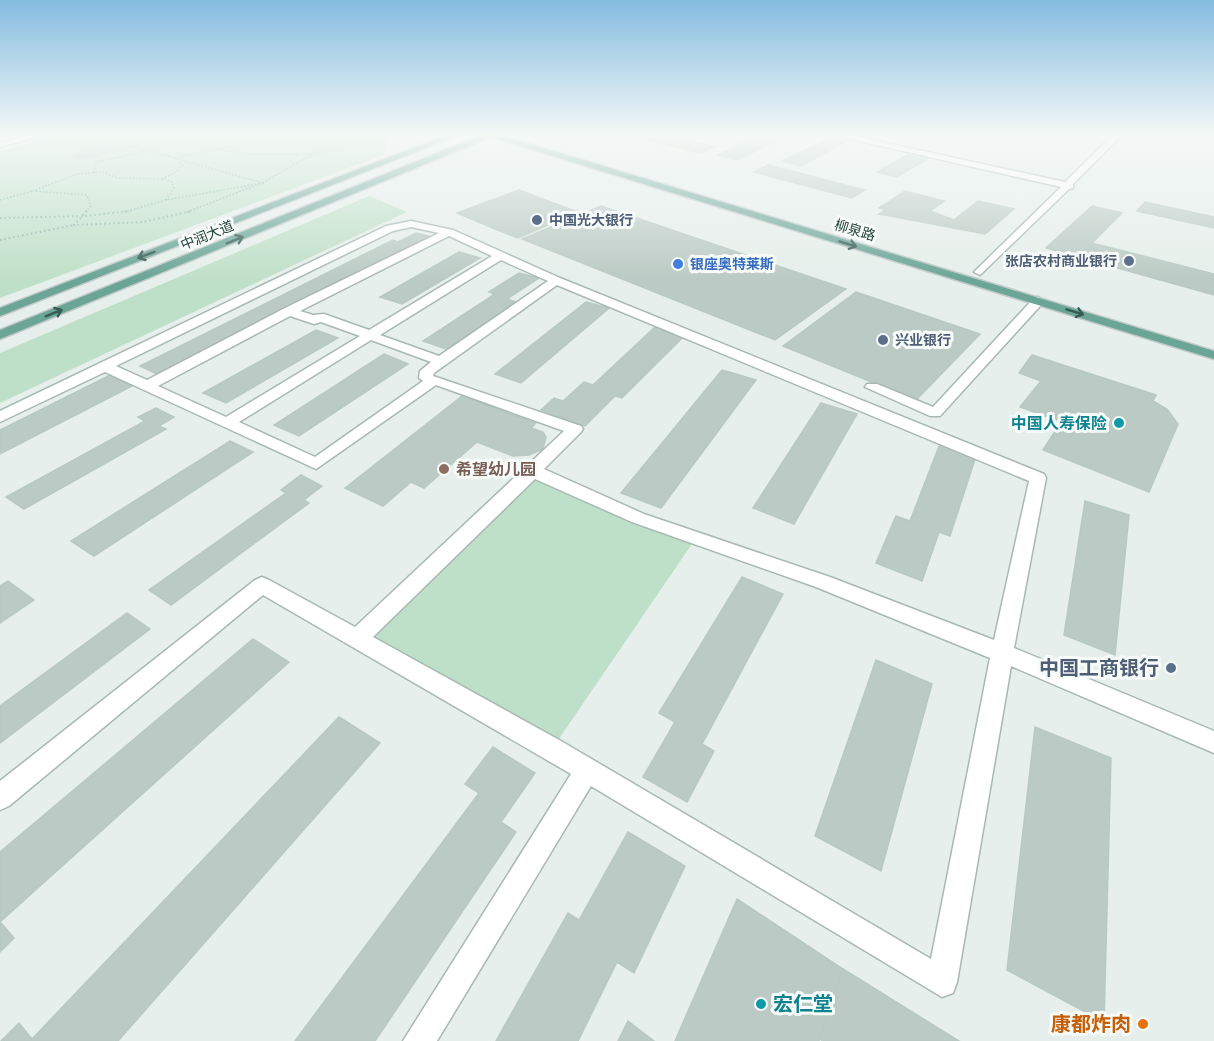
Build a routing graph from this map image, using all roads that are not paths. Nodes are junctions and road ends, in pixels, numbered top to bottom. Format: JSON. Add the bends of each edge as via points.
{"nodes":[{"id":1,"x":332,"y":183,"type":"edge"},
{"id":2,"x":374,"y":183,"type":"edge"},
{"id":3,"x":648,"y":183,"type":"edge"},
{"id":4,"x":678,"y":183,"type":"edge"},
{"id":5,"x":1054,"y":183,"type":"edge"},
{"id":6,"x":1073,"y":183,"type":"edge"},
{"id":7,"x":1070,"y":186,"type":"junction"},
{"id":8,"x":449,"y":232,"type":"junction"},
{"id":9,"x":501,"y":255,"type":"junction"},
{"id":10,"x":980,"y":272,"type":"junction"},
{"id":11,"x":556,"y":279,"type":"junction"},
{"id":12,"x":1038,"y":301,"type":"junction"},
{"id":13,"x":1091,"y":305,"type":"dead end"},
{"id":14,"x":289,"y":311,"type":"junction"},
{"id":15,"x":0,"y":312,"type":"edge"},
{"id":16,"x":0,"y":335,"type":"edge"},
{"id":17,"x":371,"y":336,"type":"junction"},
{"id":18,"x":1214,"y":355,"type":"edge"},
{"id":19,"x":441,"y":361,"type":"junction"},
{"id":20,"x":104,"y":366,"type":"junction"},
{"id":21,"x":434,"y":380,"type":"junction"},
{"id":22,"x":147,"y":386,"type":"junction"},
{"id":23,"x":872,"y":387,"type":"dead end"},
{"id":24,"x":0,"y":417,"type":"edge"},
{"id":25,"x":227,"y":423,"type":"junction"},
{"id":26,"x":532,"y":471,"type":"junction"},
{"id":27,"x":356,"y":640,"type":"junction"},
{"id":28,"x":1002,"y":653,"type":"junction"},
{"id":29,"x":1214,"y":742,"type":"edge"},
{"id":30,"x":587,"y":770,"type":"junction"},
{"id":31,"x":0,"y":797,"type":"edge"},
{"id":32,"x":419,"y":1041,"type":"edge"}],
"edges":[{"from":1,"to":15,"type":"main road","name":"中润大道","one_way":true},
{"from":16,"to":2,"type":"main road","name":"中润大道","one_way":true},
{"from":3,"to":12,"type":"main road","name":"柳泉路","one_way":true},
{"from":4,"to":10,"type":"main road","name":"柳泉路"},
{"from":5,"to":7,"type":"street"},
{"from":6,"to":7,"type":"street"},
{"from":7,"to":10,"type":"street"},
{"from":8,"to":9,"type":"street"},
{"from":8,"to":14,"type":"street"},
{"from":8,"to":20,"type":"street","via":[[411,224],[390,228]]},
{"from":9,"to":11,"type":"street"},
{"from":9,"to":17,"type":"street"},
{"from":10,"to":13,"type":"main road","name":"柳泉路"},
{"from":11,"to":19,"type":"street"},
{"from":11,"to":28,"type":"street","via":[[1038,478]]},
{"from":12,"to":18,"type":"main road","name":"柳泉路","one_way":true},
{"from":12,"to":23,"type":"street","via":[[935,412]]},
{"from":14,"to":17,"type":"street","via":[[314,320],[320,317]]},
{"from":14,"to":22,"type":"street"},
{"from":17,"to":19,"type":"street"},
{"from":17,"to":25,"type":"street"},
{"from":19,"to":21,"type":"street","via":[[427,371],[426,378]]},
{"from":20,"to":22,"type":"street"},
{"from":20,"to":24,"type":"street"},
{"from":21,"to":25,"type":"street","via":[[316,464]]},
{"from":21,"to":26,"type":"street","via":[[575,429]]},
{"from":22,"to":25,"type":"street"},
{"from":26,"to":27,"type":"street"},
{"from":26,"to":28,"type":"street","via":[[638,518],[823,582]]},
{"from":27,"to":30,"type":"street"},
{"from":27,"to":31,"type":"street","via":[[262,585]]},
{"from":28,"to":29,"type":"street"},
{"from":28,"to":30,"type":"street","via":[[942,982]]},
{"from":30,"to":32,"type":"street"}]}
